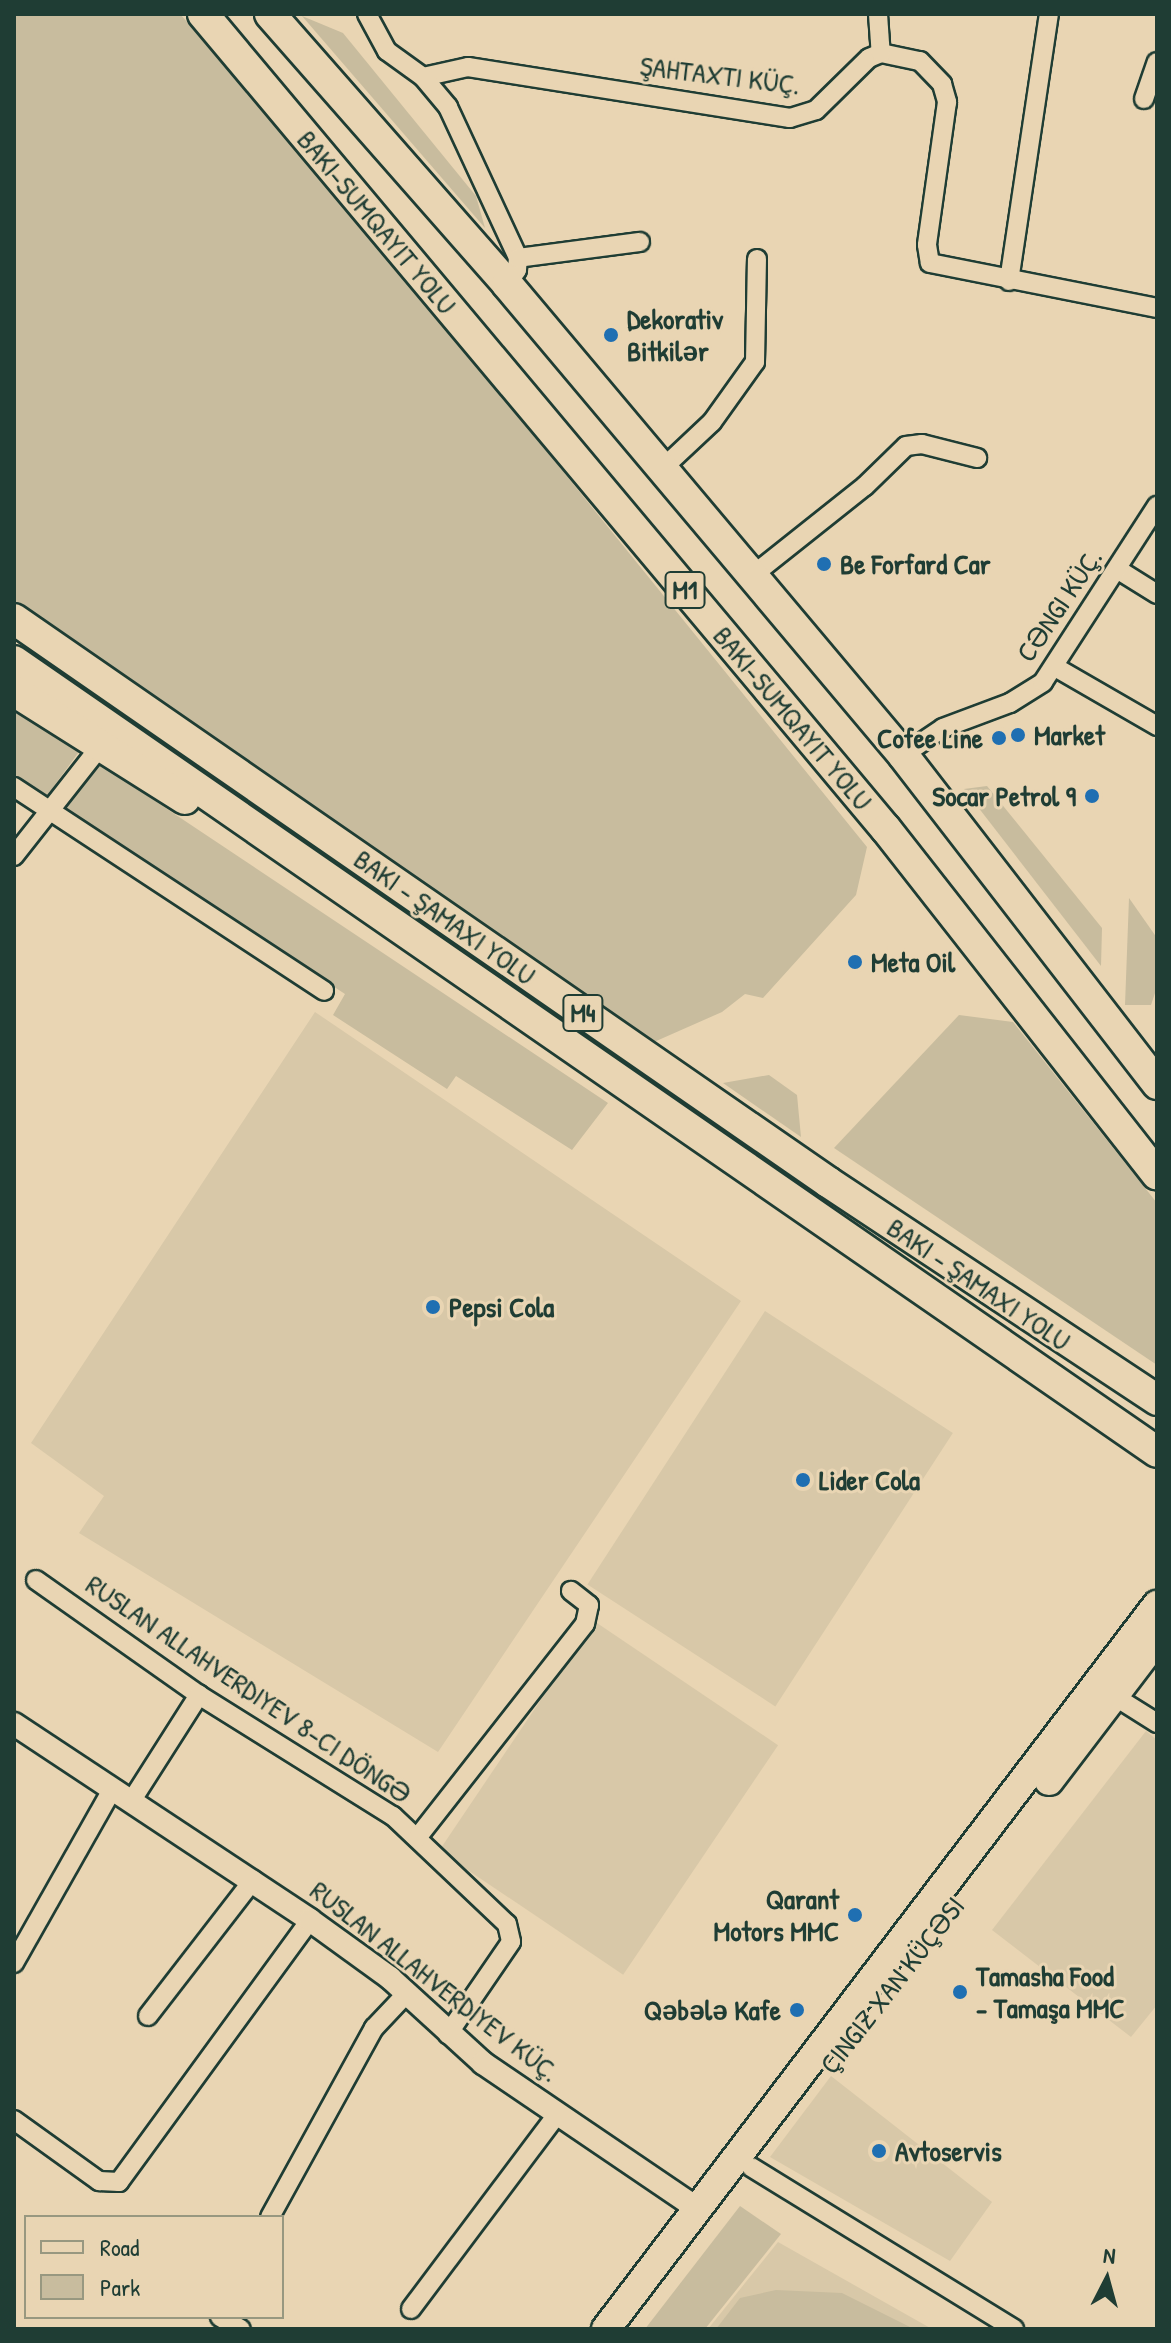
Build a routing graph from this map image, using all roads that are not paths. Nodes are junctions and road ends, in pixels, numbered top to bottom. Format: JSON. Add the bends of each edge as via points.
{"nodes":[{"id":1,"x":203,"y":14,"type":"edge"},
{"id":2,"x":270,"y":14,"type":"edge"},
{"id":3,"x":367,"y":14,"type":"edge"},
{"id":4,"x":878,"y":14,"type":"edge"},
{"id":5,"x":1049,"y":14,"type":"edge"},
{"id":6,"x":881,"y":53,"type":"junction"},
{"id":7,"x":1157,"y":62,"type":"edge"},
{"id":8,"x":423,"y":77,"type":"junction"},
{"id":9,"x":1144,"y":99,"type":"dead end"},
{"id":10,"x":640,"y":242,"type":"dead end"},
{"id":11,"x":757,"y":259,"type":"dead end"},
{"id":12,"x":512,"y":271,"type":"junction"},
{"id":13,"x":1009,"y":281,"type":"junction"},
{"id":14,"x":1157,"y":308,"type":"edge"},
{"id":15,"x":977,"y":458,"type":"dead end"},
{"id":16,"x":663,"y":468,"type":"junction"},
{"id":17,"x":1157,"y":506,"type":"edge"},
{"id":18,"x":1117,"y":569,"type":"junction"},
{"id":19,"x":753,"y":575,"type":"junction"},
{"id":20,"x":1157,"y":594,"type":"edge"},
{"id":21,"x":14,"y":619,"type":"edge"},
{"id":22,"x":14,"y":648,"type":"edge"},
{"id":23,"x":14,"y":661,"type":"edge"},
{"id":24,"x":1055,"y":667,"type":"junction"},
{"id":25,"x":14,"y":691,"type":"edge"},
{"id":26,"x":1157,"y":726,"type":"edge"},
{"id":27,"x":105,"y":737,"type":"junction"},
{"id":28,"x":903,"y":755,"type":"junction"},
{"id":29,"x":14,"y":787,"type":"edge"},
{"id":30,"x":51,"y":812,"type":"junction"},
{"id":31,"x":14,"y":856,"type":"edge"},
{"id":32,"x":324,"y":991,"type":"dead end"},
{"id":33,"x":1157,"y":1084,"type":"edge"},
{"id":34,"x":1157,"y":1174,"type":"edge"},
{"id":35,"x":1036,"y":1323,"type":"junction"},
{"id":36,"x":1157,"y":1384,"type":"edge"},
{"id":37,"x":1157,"y":1400,"type":"edge"},
{"id":38,"x":1157,"y":1452,"type":"edge"},
{"id":39,"x":36,"y":1580,"type":"dead end"},
{"id":40,"x":571,"y":1591,"type":"dead end"},
{"id":41,"x":1157,"y":1605,"type":"edge"},
{"id":42,"x":1157,"y":1639,"type":"edge"},
{"id":43,"x":199,"y":1695,"type":"junction"},
{"id":44,"x":1114,"y":1696,"type":"junction"},
{"id":45,"x":1157,"y":1723,"type":"edge"},
{"id":46,"x":14,"y":1724,"type":"edge"},
{"id":47,"x":113,"y":1788,"type":"junction"},
{"id":48,"x":132,"y":1800,"type":"junction"},
{"id":49,"x":417,"y":1838,"type":"junction"},
{"id":50,"x":253,"y":1880,"type":"junction"},
{"id":51,"x":310,"y":1920,"type":"junction"},
{"id":52,"x":14,"y":1963,"type":"edge"},
{"id":53,"x":407,"y":1993,"type":"junction"},
{"id":54,"x":148,"y":2016,"type":"dead end"},
{"id":55,"x":448,"y":2034,"type":"junction"},
{"id":56,"x":558,"y":2113,"type":"junction"},
{"id":57,"x":14,"y":2120,"type":"edge"},
{"id":58,"x":751,"y":2167,"type":"junction"},
{"id":59,"x":696,"y":2208,"type":"junction"},
{"id":60,"x":271,"y":2215,"type":"edge"},
{"id":61,"x":411,"y":2309,"type":"dead end"},
{"id":62,"x":224,"y":2319,"type":"edge"},
{"id":63,"x":241,"y":2329,"type":"edge"},
{"id":64,"x":606,"y":2329,"type":"edge"},
{"id":65,"x":625,"y":2329,"type":"edge"},
{"id":66,"x":1014,"y":2329,"type":"edge"}],
"edges":[{"from":1,"to":34,"type":"highway","number":"M1","via":[[886,829]]},
{"from":2,"to":12,"type":"highway","number":"M1"},
{"from":3,"to":8,"type":"street","via":[[387,51]]},
{"from":4,"to":6,"type":"street"},
{"from":5,"to":13,"type":"street"},
{"from":6,"to":8,"type":"street","via":[[856,69],[816,110],[790,118],[468,67]]},
{"from":6,"to":13,"type":"street","via":[[920,61],[942,84],[947,102],[927,245],[930,263]]},
{"from":7,"to":9,"type":"street"},
{"from":8,"to":12,"type":"street","via":[[448,107]]},
{"from":10,"to":12,"type":"street"},
{"from":11,"to":16,"type":"street","via":[[755,362],[712,422]]},
{"from":12,"to":16,"type":"highway","number":"M1"},
{"from":13,"to":14,"type":"street"},
{"from":15,"to":19,"type":"street","via":[[922,444],[906,446],[865,486]]},
{"from":16,"to":19,"type":"highway","number":"M1"},
{"from":17,"to":18,"type":"street","name":"CƏNGI KÜÇ."},
{"from":18,"to":20,"type":"street"},
{"from":18,"to":24,"type":"street","name":"CƏNGI KÜÇ."},
{"from":19,"to":28,"type":"highway","number":"M1"},
{"from":21,"to":35,"type":"highway","number":"M4"},
{"from":22,"to":27,"type":"highway"},
{"from":23,"to":27,"type":"highway","number":"M4"},
{"from":24,"to":26,"type":"street"},
{"from":24,"to":28,"type":"street","name":"CƏNGI KÜÇ.","via":[[1033,691],[943,728]]},
{"from":25,"to":27,"type":"highway","number":"M4"},
{"from":27,"to":30,"type":"street"},
{"from":27,"to":38,"type":"highway","number":"M4","via":[[396,925]]},
{"from":28,"to":33,"type":"highway","number":"M1"},
{"from":29,"to":30,"type":"street"},
{"from":30,"to":31,"type":"street"},
{"from":30,"to":32,"type":"street"},
{"from":35,"to":36,"type":"highway"},
{"from":35,"to":37,"type":"highway","number":"M4"},
{"from":39,"to":43,"type":"street","name":"RUSLAN ALLAHVERDIYEV 8-CI DÖNGƏ"},
{"from":40,"to":49,"type":"street","via":[[589,1605],[585,1624]]},
{"from":41,"to":59,"type":"main road","name":"ÇINGIZ XAN KÜÇƏSI"},
{"from":42,"to":44,"type":"main road","name":"ÇINGIZ XAN KÜÇƏSI"},
{"from":43,"to":48,"type":"street"},
{"from":43,"to":49,"type":"street","name":"RUSLAN ALLAHVERDIYEV 8-CI DÖNGƏ","via":[[393,1816]]},
{"from":44,"to":45,"type":"street"},
{"from":44,"to":58,"type":"main road","name":"ÇINGIZ XAN KÜÇƏSI"},
{"from":46,"to":47,"type":"street","name":"RUSLAN ALLAHVERDIYEV KÜÇ."},
{"from":47,"to":48,"type":"street","name":"RUSLAN ALLAHVERDIYEV KÜÇ."},
{"from":47,"to":52,"type":"street"},
{"from":48,"to":50,"type":"street","name":"RUSLAN ALLAHVERDIYEV KÜÇ."},
{"from":49,"to":55,"type":"street","name":"RUSLAN ALLAHVERDIYEV 8-CI DÖNGƏ","via":[[512,1934],[471,2007]]},
{"from":50,"to":51,"type":"street","name":"RUSLAN ALLAHVERDIYEV KÜÇ."},
{"from":50,"to":54,"type":"street"},
{"from":51,"to":53,"type":"street","name":"RUSLAN ALLAHVERDIYEV KÜÇ."},
{"from":51,"to":57,"type":"street","via":[[119,2182],[99,2181]]},
{"from":53,"to":55,"type":"street","name":"RUSLAN ALLAHVERDIYEV KÜÇ."},
{"from":53,"to":60,"type":"street","via":[[374,2028]]},
{"from":55,"to":56,"type":"street","name":"RUSLAN ALLAHVERDIYEV KÜÇ."},
{"from":56,"to":59,"type":"street","name":"RUSLAN ALLAHVERDIYEV KÜÇ."},
{"from":56,"to":61,"type":"street"},
{"from":58,"to":65,"type":"main road","name":"ÇINGIZ XAN KÜÇƏSI"},
{"from":58,"to":66,"type":"street"},
{"from":59,"to":64,"type":"main road","name":"ÇINGIZ XAN KÜÇƏSI"},
{"from":62,"to":63,"type":"street"}]}
